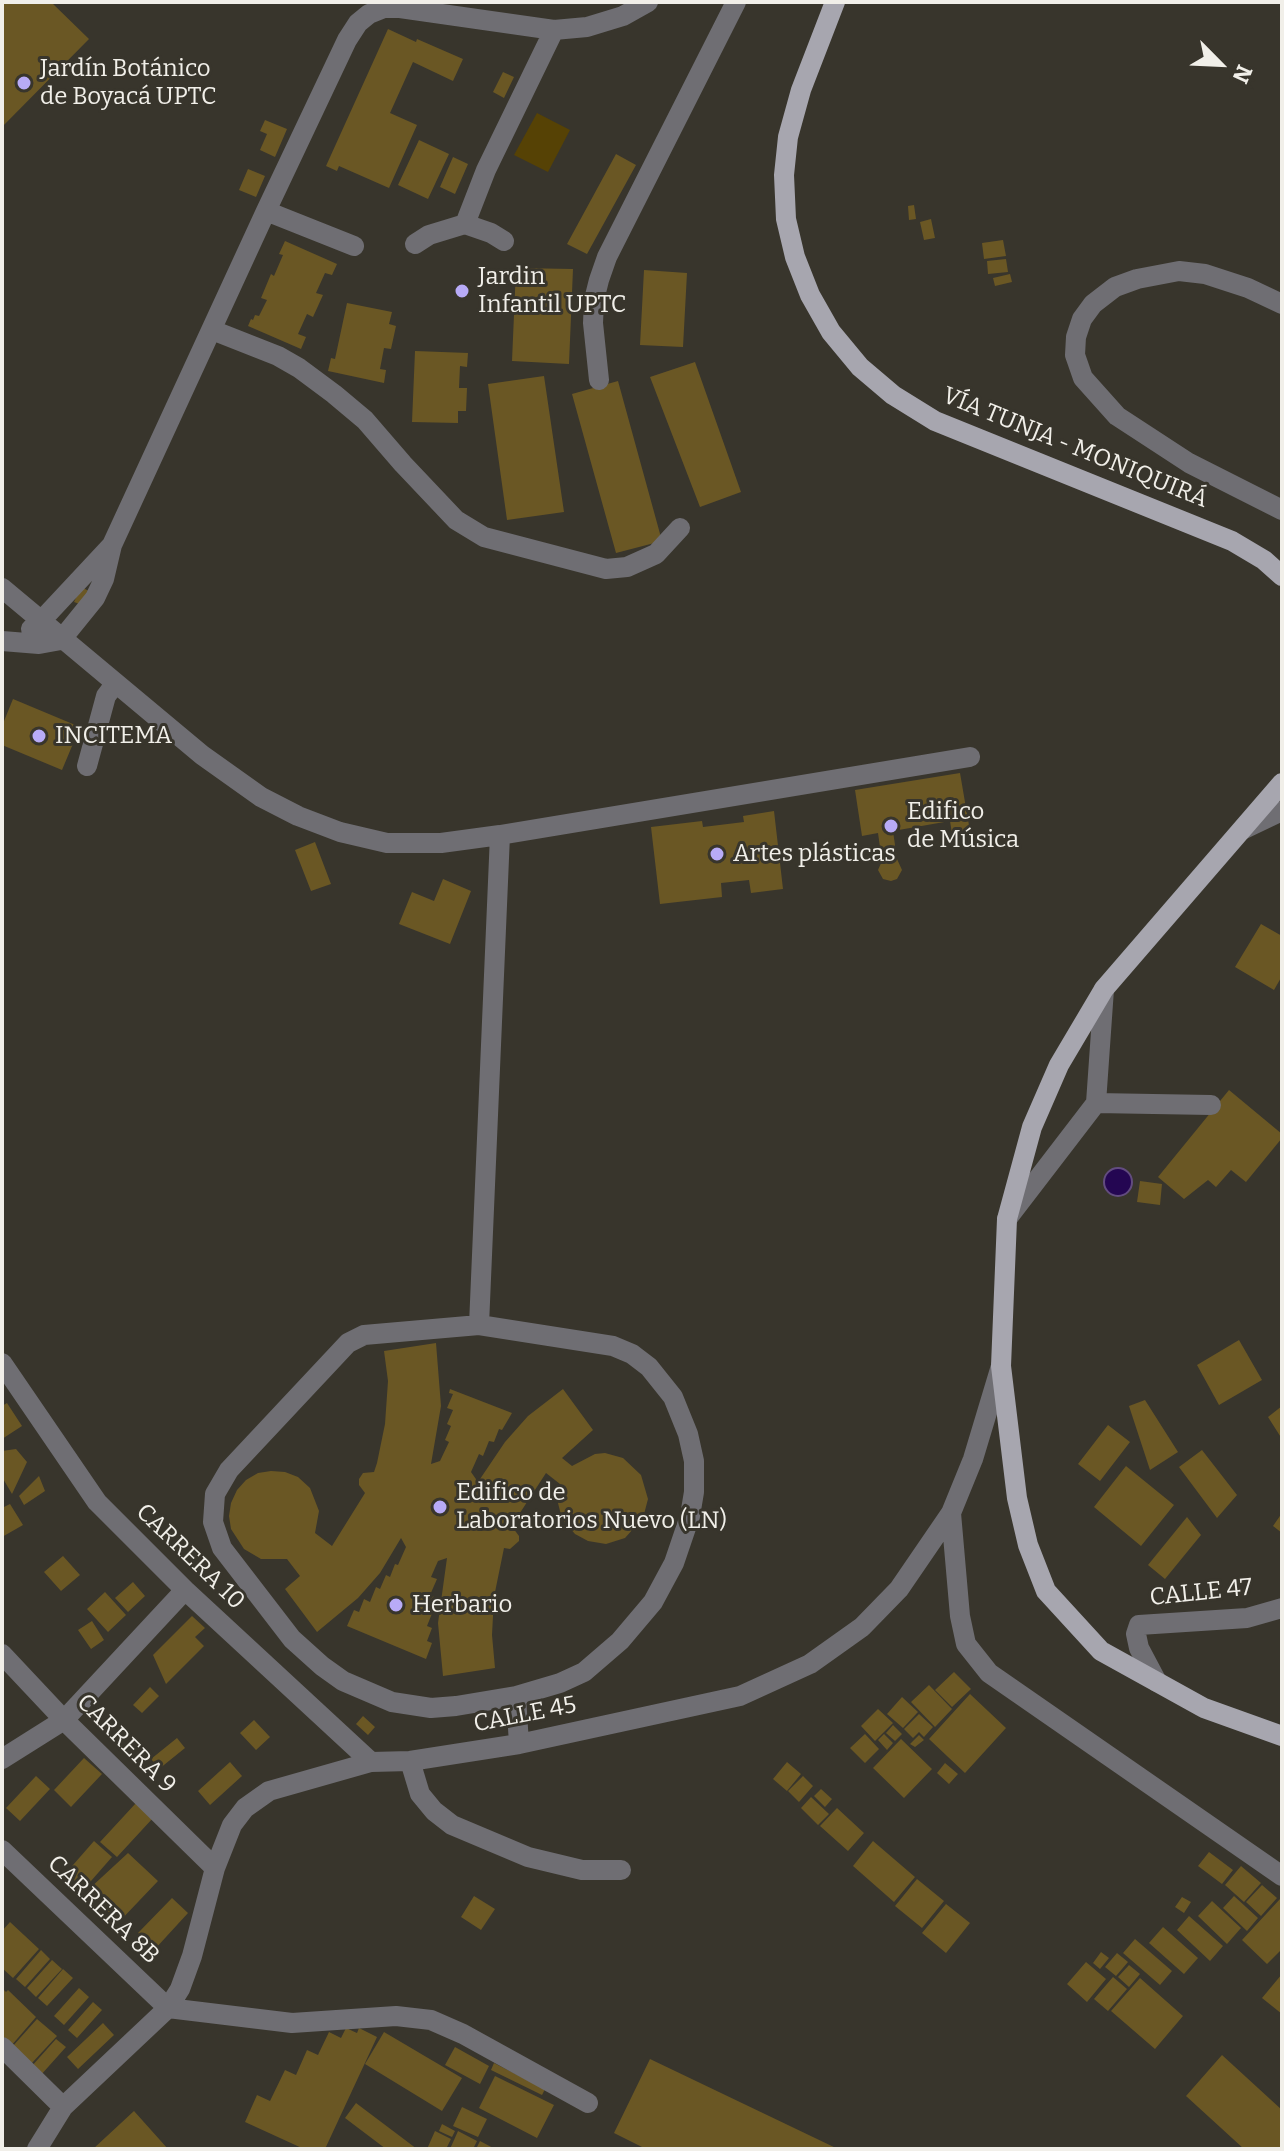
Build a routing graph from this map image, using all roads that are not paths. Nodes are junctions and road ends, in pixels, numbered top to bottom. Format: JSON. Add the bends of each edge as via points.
{"nodes":[{"id":1,"x":648,"y":2,"type":"edge"},
{"id":2,"x":736,"y":2,"type":"edge"},
{"id":3,"x":835,"y":2,"type":"edge"},
{"id":4,"x":554,"y":30,"type":"junction"},
{"id":5,"x":266,"y":211,"type":"junction"},
{"id":6,"x":465,"y":224,"type":"junction"},
{"id":7,"x":504,"y":241,"type":"dead end"},
{"id":8,"x":415,"y":244,"type":"dead end"},
{"id":9,"x":354,"y":246,"type":"dead end"},
{"id":10,"x":1282,"y":304,"type":"edge"},
{"id":11,"x":212,"y":330,"type":"junction"},
{"id":12,"x":599,"y":380,"type":"dead end"},
{"id":13,"x":1282,"y":510,"type":"edge"},
{"id":14,"x":680,"y":528,"type":"dead end"},
{"id":15,"x":112,"y":545,"type":"junction"},
{"id":16,"x":1282,"y":576,"type":"edge"},
{"id":17,"x":2,"y":588,"type":"edge"},
{"id":18,"x":40,"y":622,"type":"junction"},
{"id":19,"x":61,"y":640,"type":"junction"},
{"id":20,"x":8,"y":641,"type":"edge"},
{"id":21,"x":115,"y":684,"type":"junction"},
{"id":22,"x":970,"y":757,"type":"dead end"},
{"id":23,"x":87,"y":766,"type":"dead end"},
{"id":24,"x":1282,"y":783,"type":"edge"},
{"id":25,"x":1282,"y":811,"type":"edge"},
{"id":26,"x":1242,"y":830,"type":"junction"},
{"id":27,"x":500,"y":835,"type":"junction"},
{"id":28,"x":1104,"y":989,"type":"junction"},
{"id":29,"x":1096,"y":1103,"type":"junction"},
{"id":30,"x":1211,"y":1105,"type":"dead end"},
{"id":31,"x":1007,"y":1219,"type":"junction"},
{"id":32,"x":479,"y":1325,"type":"junction"},
{"id":33,"x":2,"y":1363,"type":"edge"},
{"id":34,"x":1001,"y":1366,"type":"junction"},
{"id":35,"x":951,"y":1513,"type":"junction"},
{"id":36,"x":185,"y":1590,"type":"junction"},
{"id":37,"x":1282,"y":1608,"type":"edge"},
{"id":38,"x":2,"y":1654,"type":"edge"},
{"id":39,"x":1157,"y":1682,"type":"junction"},
{"id":40,"x":516,"y":1696,"type":"junction"},
{"id":41,"x":64,"y":1720,"type":"junction"},
{"id":42,"x":1282,"y":1736,"type":"edge"},
{"id":43,"x":519,"y":1744,"type":"junction"},
{"id":44,"x":2,"y":1759,"type":"edge"},
{"id":45,"x":410,"y":1761,"type":"junction"},
{"id":46,"x":371,"y":1762,"type":"junction"},
{"id":47,"x":2,"y":1850,"type":"edge"},
{"id":48,"x":215,"y":1868,"type":"junction"},
{"id":49,"x":621,"y":1870,"type":"dead end"},
{"id":50,"x":1282,"y":1876,"type":"edge"},
{"id":51,"x":168,"y":2008,"type":"junction"},
{"id":52,"x":2,"y":2047,"type":"edge"},
{"id":53,"x":588,"y":2103,"type":"dead end"},
{"id":54,"x":63,"y":2107,"type":"junction"},
{"id":55,"x":37,"y":2149,"type":"edge"}],
"edges":[{"from":1,"to":4,"type":"street","via":[[587,27]]},
{"from":2,"to":12,"type":"street","via":[[607,257],[594,300]]},
{"from":3,"to":16,"type":"main road","name":"VÍA TUNJA - MONIQUIRÁ","via":[[801,90],[784,175],[795,257],[831,332],[860,367],[935,421],[1232,541]]},
{"from":4,"to":5,"type":"street","via":[[400,8],[369,14],[347,40]]},
{"from":4,"to":6,"type":"street"},
{"from":5,"to":9,"type":"street"},
{"from":5,"to":11,"type":"street"},
{"from":6,"to":7,"type":"street"},
{"from":6,"to":8,"type":"street"},
{"from":10,"to":13,"type":"street","via":[[1205,274],[1179,271],[1137,279],[1093,304],[1082,319],[1075,355],[1083,378],[1117,416],[1189,463]]},
{"from":11,"to":14,"type":"street","via":[[278,356],[334,394],[365,420],[456,520],[484,537],[606,569],[627,567],[656,554]]},
{"from":11,"to":15,"type":"street"},
{"from":15,"to":18,"type":"street"},
{"from":15,"to":19,"type":"street","via":[[95,598]]},
{"from":17,"to":18,"type":"street"},
{"from":18,"to":19,"type":"street"},
{"from":18,"to":20,"type":"street"},
{"from":19,"to":20,"type":"street"},
{"from":19,"to":21,"type":"street"},
{"from":21,"to":23,"type":"street","via":[[106,696]]},
{"from":21,"to":27,"type":"street","via":[[221,771],[298,816],[387,843]]},
{"from":22,"to":27,"type":"street"},
{"from":24,"to":26,"type":"main road"},
{"from":25,"to":26,"type":"street"},
{"from":26,"to":28,"type":"main road"},
{"from":27,"to":32,"type":"street"},
{"from":28,"to":29,"type":"street"},
{"from":28,"to":31,"type":"main road","via":[[1059,1065],[1032,1127]]},
{"from":29,"to":30,"type":"street"},
{"from":29,"to":31,"type":"street"},
{"from":31,"to":34,"type":"main road"},
{"from":32,"to":40,"type":"street","via":[[587,1341],[632,1354],[673,1397],[694,1461],[694,1492],[683,1542],[646,1612],[584,1672]]},
{"from":32,"to":40,"type":"street","via":[[364,1335],[348,1343],[229,1470],[215,1494],[213,1522],[230,1560],[292,1639],[343,1681],[412,1706],[456,1706]]},
{"from":33,"to":36,"type":"street","name":"CARRERA 10","via":[[97,1502]]},
{"from":34,"to":35,"type":"street","name":"CALLE 45"},
{"from":34,"to":39,"type":"main road","via":[[1017,1498],[1046,1591],[1101,1651]]},
{"from":35,"to":43,"type":"street","name":"CALLE 45","via":[[899,1589],[862,1627],[810,1664],[740,1696]]},
{"from":35,"to":50,"type":"street","via":[[966,1644],[989,1673]]},
{"from":36,"to":41,"type":"street"},
{"from":36,"to":46,"type":"street","name":"CARRERA 10"},
{"from":37,"to":39,"type":"street","name":"CALLE 47","via":[[1247,1618],[1139,1625],[1139,1648]]},
{"from":38,"to":41,"type":"street","name":"CARRERA 9"},
{"from":39,"to":42,"type":"main road","via":[[1204,1708]]},
{"from":40,"to":43,"type":"street"},
{"from":41,"to":44,"type":"street"},
{"from":41,"to":48,"type":"street","name":"CARRERA 9"},
{"from":43,"to":45,"type":"street","name":"CALLE 45"},
{"from":45,"to":46,"type":"street","name":"CALLE 45"},
{"from":45,"to":49,"type":"street","via":[[420,1794],[452,1825],[528,1857],[582,1870]]},
{"from":46,"to":48,"type":"street","name":"CALLE 45","via":[[269,1791],[232,1825]]},
{"from":47,"to":51,"type":"street","name":"CARRERA 8B"},
{"from":48,"to":51,"type":"street","name":"CALLE 45","via":[[192,1956]]},
{"from":51,"to":53,"type":"street","via":[[292,2023],[396,2016],[431,2020]]},
{"from":51,"to":54,"type":"street","name":"CALLE 45"},
{"from":52,"to":54,"type":"street"},
{"from":54,"to":55,"type":"street","name":"CALLE 45"}]}
